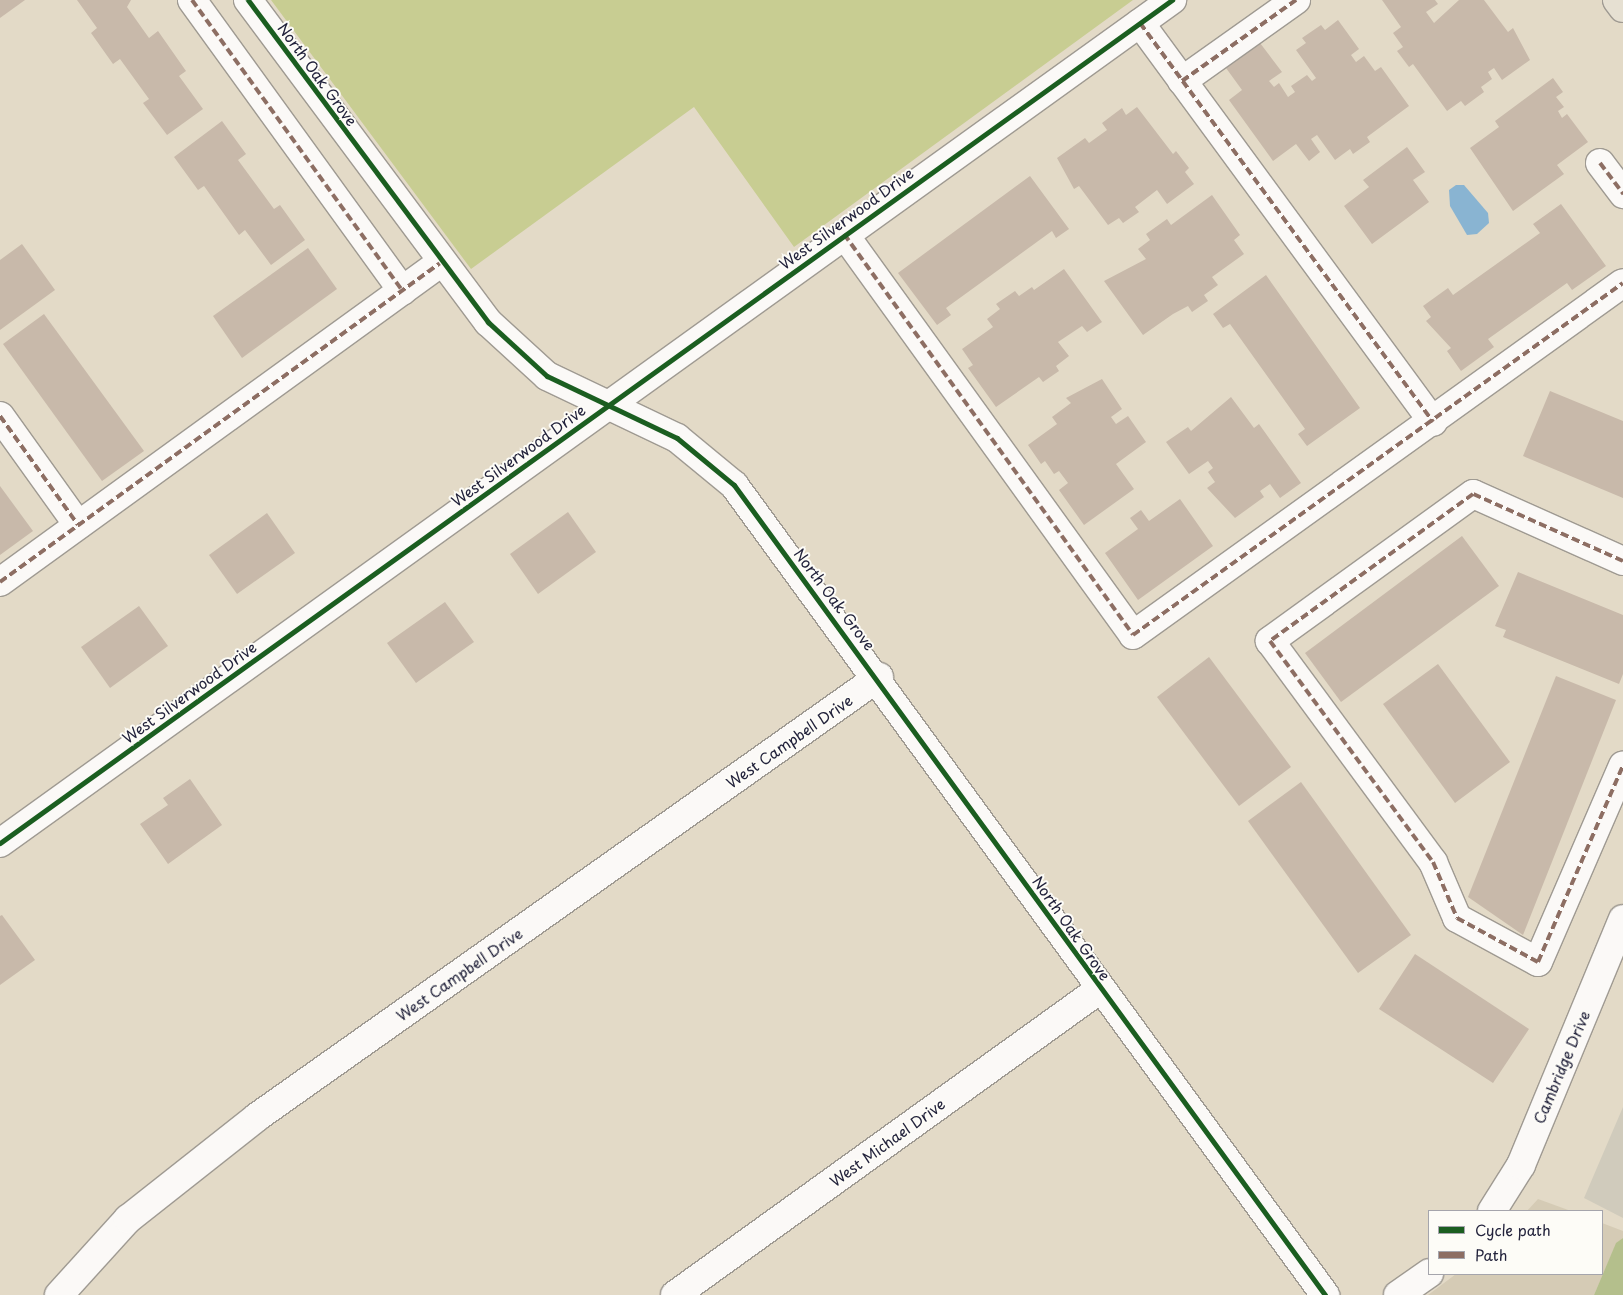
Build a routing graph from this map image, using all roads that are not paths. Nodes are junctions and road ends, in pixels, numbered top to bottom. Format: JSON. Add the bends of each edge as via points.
{"nodes":[{"id":1,"x":192,"y":0,"type":"edge"},
{"id":2,"x":248,"y":0,"type":"edge"},
{"id":3,"x":1172,"y":0,"type":"edge"},
{"id":4,"x":1296,"y":0,"type":"edge"},
{"id":5,"x":1617,"y":0,"type":"edge"},
{"id":6,"x":1623,"y":8,"type":"edge"},
{"id":7,"x":1140,"y":23,"type":"junction"},
{"id":8,"x":1182,"y":81,"type":"junction"},
{"id":9,"x":1600,"y":163,"type":"dead end"},
{"id":10,"x":1623,"y":194,"type":"edge"},
{"id":11,"x":844,"y":234,"type":"junction"},
{"id":12,"x":440,"y":263,"type":"junction"},
{"id":13,"x":1623,"y":283,"type":"edge"},
{"id":14,"x":403,"y":291,"type":"junction"},
{"id":15,"x":609,"y":405,"type":"junction"},
{"id":16,"x":0,"y":416,"type":"edge"},
{"id":17,"x":1433,"y":422,"type":"junction"},
{"id":18,"x":78,"y":525,"type":"junction"},
{"id":19,"x":1623,"y":561,"type":"edge"},
{"id":20,"x":0,"y":582,"type":"edge"},
{"id":21,"x":879,"y":677,"type":"junction"},
{"id":22,"x":1623,"y":766,"type":"edge"},
{"id":23,"x":0,"y":843,"type":"edge"},
{"id":24,"x":1623,"y":919,"type":"edge"},
{"id":25,"x":1100,"y":988,"type":"junction"},
{"id":26,"x":1493,"y":1210,"type":"edge"},
{"id":27,"x":1428,"y":1274,"type":"edge"},
{"id":28,"x":59,"y":1295,"type":"edge"},
{"id":29,"x":675,"y":1295,"type":"edge"},
{"id":30,"x":1325,"y":1295,"type":"edge"},
{"id":31,"x":1398,"y":1295,"type":"edge"}],
"edges":[{"from":1,"to":14,"type":"street"},
{"from":2,"to":12,"type":"street","name":"North Oak Grove"},
{"from":3,"to":7,"type":"street","name":"West Silverwood Drive"},
{"from":4,"to":8,"type":"street"},
{"from":5,"to":6,"type":"main road"},
{"from":7,"to":8,"type":"street"},
{"from":7,"to":11,"type":"street","name":"West Silverwood Drive"},
{"from":8,"to":17,"type":"street"},
{"from":9,"to":10,"type":"street"},
{"from":11,"to":15,"type":"street","name":"West Silverwood Drive"},
{"from":11,"to":17,"type":"street","via":[[1133,635]]},
{"from":12,"to":14,"type":"street"},
{"from":12,"to":15,"type":"street","name":"North Oak Grove","via":[[488,322],[548,376]]},
{"from":13,"to":17,"type":"street"},
{"from":14,"to":18,"type":"street"},
{"from":15,"to":21,"type":"street","name":"North Oak Grove","via":[[677,438],[734,484]]},
{"from":15,"to":23,"type":"street","name":"West Silverwood Drive"},
{"from":16,"to":18,"type":"street"},
{"from":18,"to":20,"type":"street"},
{"from":19,"to":22,"type":"street","via":[[1473,494],[1270,641],[1433,862],[1456,918],[1538,962]]},
{"from":21,"to":25,"type":"street","name":"North Oak Grove"},
{"from":21,"to":28,"type":"street","name":"West Campbell Drive","via":[[257,1116],[128,1219]]},
{"from":24,"to":26,"type":"street","name":"Cambridge Drive","via":[[1520,1165]]},
{"from":25,"to":29,"type":"street","name":"West Michael Drive"},
{"from":25,"to":30,"type":"street","name":"North Oak Grove"},
{"from":27,"to":31,"type":"street"}]}
